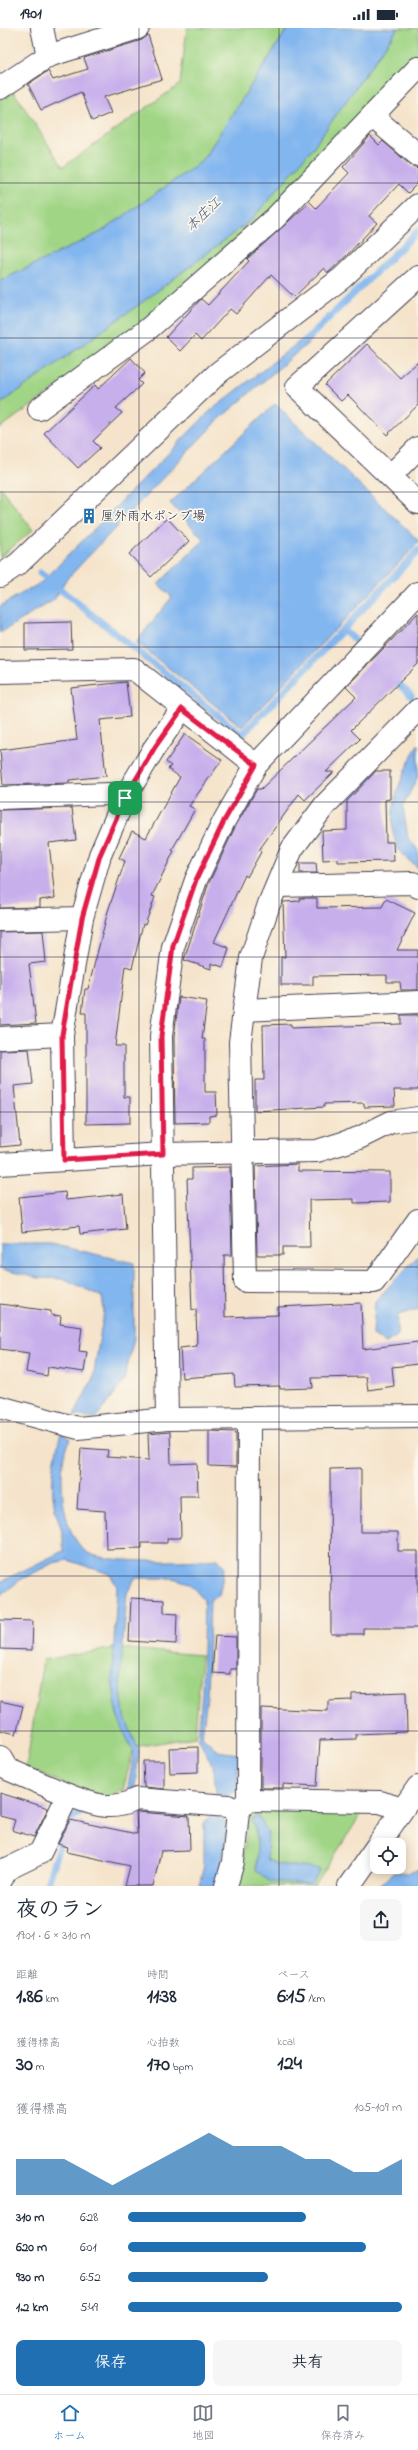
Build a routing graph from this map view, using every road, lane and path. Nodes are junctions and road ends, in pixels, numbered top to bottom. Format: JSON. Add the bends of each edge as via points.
{"nodes":[{"id":1,"x":42,"y":28,"type":"edge"},
{"id":2,"x":138,"y":28,"type":"edge"},
{"id":3,"x":48,"y":56,"type":"junction"},
{"id":4,"x":418,"y":68,"type":"edge"},
{"id":5,"x":0,"y":88,"type":"edge"},
{"id":6,"x":372,"y":116,"type":"junction"},
{"id":7,"x":418,"y":155,"type":"edge"},
{"id":8,"x":418,"y":205,"type":"edge"},
{"id":9,"x":418,"y":277,"type":"edge"},
{"id":10,"x":39,"y":410,"type":"dead end"},
{"id":11,"x":418,"y":448,"type":"edge"},
{"id":12,"x":390,"y":476,"type":"junction"},
{"id":13,"x":418,"y":503,"type":"edge"},
{"id":14,"x":0,"y":576,"type":"edge"},
{"id":15,"x":418,"y":593,"type":"edge"},
{"id":16,"x":0,"y":672,"type":"edge"},
{"id":17,"x":182,"y":709,"type":"junction"},
{"id":18,"x":418,"y":710,"type":"edge"},
{"id":19,"x":256,"y":765,"type":"junction"},
{"id":20,"x":0,"y":798,"type":"edge"},
{"id":21,"x":125,"y":798,"type":"junction"},
{"id":22,"x":277,"y":886,"type":"junction"},
{"id":23,"x":418,"y":887,"type":"edge"},
{"id":24,"x":82,"y":918,"type":"junction"},
{"id":25,"x":0,"y":920,"type":"edge"},
{"id":26,"x":418,"y":1002,"type":"edge"},
{"id":27,"x":244,"y":1010,"type":"junction"},
{"id":28,"x":62,"y":1035,"type":"junction"},
{"id":29,"x":0,"y":1038,"type":"edge"},
{"id":30,"x":418,"y":1118,"type":"edge"},
{"id":31,"x":163,"y":1154,"type":"junction"},
{"id":32,"x":242,"y":1154,"type":"junction"},
{"id":33,"x":64,"y":1160,"type":"junction"},
{"id":34,"x":0,"y":1164,"type":"edge"},
{"id":35,"x":418,"y":1220,"type":"edge"},
{"id":36,"x":0,"y":1407,"type":"edge"},
{"id":37,"x":418,"y":1416,"type":"edge"},
{"id":38,"x":249,"y":1418,"type":"junction"},
{"id":39,"x":167,"y":1419,"type":"junction"},
{"id":40,"x":0,"y":1757,"type":"edge"},
{"id":41,"x":418,"y":1787,"type":"edge"},
{"id":42,"x":68,"y":1795,"type":"junction"},
{"id":43,"x":243,"y":1805,"type":"junction"},
{"id":44,"x":402,"y":1809,"type":"junction"},
{"id":45,"x":382,"y":1838,"type":"edge"},
{"id":46,"x":370,"y":1855,"type":"edge"},
{"id":47,"x":0,"y":1882,"type":"edge"},
{"id":48,"x":226,"y":1886,"type":"edge"},
{"id":49,"x":349,"y":1886,"type":"edge"}],
"edges":[{"from":1,"to":3,"type":"street"},
{"from":2,"to":3,"type":"street"},
{"from":3,"to":5,"type":"street"},
{"from":4,"to":6,"type":"street"},
{"from":6,"to":7,"type":"street"},
{"from":6,"to":10,"type":"street","via":[[275,218],[147,330]]},
{"from":8,"to":14,"type":"street","via":[[342,278],[218,373],[18,564]]},
{"from":9,"to":12,"type":"street","via":[[297,387]]},
{"from":11,"to":12,"type":"street"},
{"from":12,"to":13,"type":"street"},
{"from":15,"to":19,"type":"street"},
{"from":16,"to":17,"type":"street","via":[[134,669]]},
{"from":17,"to":19,"type":"street"},
{"from":17,"to":21,"type":"street","via":[[155,747]]},
{"from":18,"to":22,"type":"street","via":[[325,805],[292,848]]},
{"from":19,"to":31,"type":"street","via":[[224,821],[196,880],[173,946],[161,1036]]},
{"from":20,"to":21,"type":"street","via":[[110,794]]},
{"from":21,"to":24,"type":"street","via":[[100,855]]},
{"from":22,"to":23,"type":"street","via":[[413,883]]},
{"from":22,"to":27,"type":"street","via":[[251,958]]},
{"from":24,"to":25,"type":"street"},
{"from":24,"to":28,"type":"street"},
{"from":26,"to":27,"type":"street"},
{"from":27,"to":32,"type":"street","via":[[240,1042]]},
{"from":28,"to":29,"type":"street"},
{"from":28,"to":33,"type":"street"},
{"from":30,"to":32,"type":"street","via":[[391,1122],[359,1138],[317,1151]]},
{"from":31,"to":32,"type":"street"},
{"from":31,"to":33,"type":"street"},
{"from":31,"to":39,"type":"street"},
{"from":32,"to":35,"type":"street","via":[[245,1281],[374,1282]]},
{"from":33,"to":34,"type":"street"},
{"from":36,"to":39,"type":"street","via":[[78,1428]]},
{"from":37,"to":38,"type":"street"},
{"from":38,"to":39,"type":"street"},
{"from":38,"to":43,"type":"street"},
{"from":40,"to":42,"type":"street","via":[[7,1769]]},
{"from":41,"to":44,"type":"street"},
{"from":42,"to":43,"type":"street","via":[[101,1807],[124,1806],[137,1799]]},
{"from":42,"to":47,"type":"street","via":[[40,1853],[7,1869]]},
{"from":43,"to":44,"type":"street","via":[[380,1802]]},
{"from":43,"to":48,"type":"street"},
{"from":44,"to":45,"type":"street"},
{"from":46,"to":49,"type":"street"}]}
